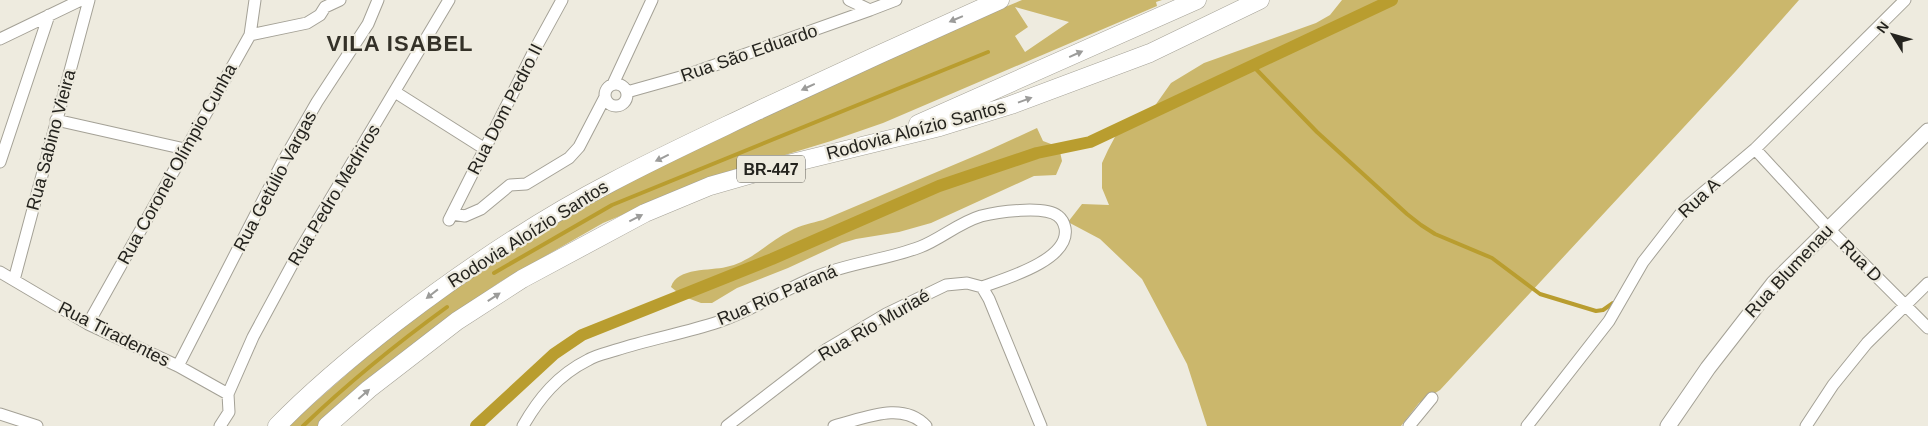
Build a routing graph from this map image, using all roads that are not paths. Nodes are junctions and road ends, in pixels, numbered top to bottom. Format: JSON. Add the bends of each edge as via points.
{"nodes":[{"id":1,"x":81,"y":0,"type":"edge"},
{"id":2,"x":255,"y":0,"type":"edge"},
{"id":3,"x":340,"y":0,"type":"edge"},
{"id":4,"x":378,"y":0,"type":"edge"},
{"id":5,"x":449,"y":0,"type":"edge"},
{"id":6,"x":562,"y":0,"type":"edge"},
{"id":7,"x":652,"y":0,"type":"edge"},
{"id":8,"x":849,"y":0,"type":"edge"},
{"id":9,"x":896,"y":0,"type":"edge"},
{"id":10,"x":1000,"y":0,"type":"edge"},
{"id":11,"x":1197,"y":0,"type":"edge"},
{"id":12,"x":1260,"y":0,"type":"edge"},
{"id":13,"x":1905,"y":0,"type":"edge"},
{"id":14,"x":325,"y":3,"type":"edge"},
{"id":15,"x":870,"y":10,"type":"junction"},
{"id":16,"x":49,"y":15,"type":"junction"},
{"id":17,"x":250,"y":35,"type":"junction"},
{"id":18,"x":0,"y":39,"type":"edge"},
{"id":19,"x":613,"y":84,"type":"junction"},
{"id":20,"x":395,"y":92,"type":"junction"},
{"id":21,"x":626,"y":92,"type":"junction"},
{"id":22,"x":605,"y":97,"type":"junction"},
{"id":23,"x":56,"y":120,"type":"junction"},
{"id":24,"x":1928,"y":131,"type":"edge"},
{"id":25,"x":872,"y":144,"type":"junction"},
{"id":26,"x":185,"y":149,"type":"junction"},
{"id":27,"x":485,"y":149,"type":"junction"},
{"id":28,"x":1755,"y":149,"type":"junction"},
{"id":29,"x":0,"y":162,"type":"edge"},
{"id":30,"x":1828,"y":228,"type":"junction"},
{"id":31,"x":0,"y":272,"type":"edge"},
{"id":32,"x":14,"y":280,"type":"junction"},
{"id":33,"x":1928,"y":283,"type":"edge"},
{"id":34,"x":982,"y":287,"type":"junction"},
{"id":35,"x":1905,"y":306,"type":"junction"},
{"id":36,"x":88,"y":324,"type":"junction"},
{"id":37,"x":1928,"y":328,"type":"edge"},
{"id":38,"x":178,"y":366,"type":"junction"},
{"id":39,"x":228,"y":394,"type":"junction"},
{"id":40,"x":1432,"y":398,"type":"dead end"},
{"id":41,"x":0,"y":414,"type":"edge"},
{"id":42,"x":1531,"y":425,"type":"edge"},
{"id":43,"x":37,"y":426,"type":"edge"},
{"id":44,"x":220,"y":426,"type":"edge"},
{"id":45,"x":277,"y":426,"type":"edge"},
{"id":46,"x":327,"y":426,"type":"edge"},
{"id":47,"x":523,"y":426,"type":"edge"},
{"id":48,"x":727,"y":426,"type":"edge"},
{"id":49,"x":834,"y":426,"type":"edge"},
{"id":50,"x":926,"y":426,"type":"edge"},
{"id":51,"x":1041,"y":426,"type":"edge"},
{"id":52,"x":1409,"y":426,"type":"edge"},
{"id":53,"x":1668,"y":426,"type":"edge"},
{"id":54,"x":1806,"y":426,"type":"edge"}],
"edges":[{"from":1,"to":16,"type":"street"},
{"from":1,"to":23,"type":"street","name":"Rua Sabino Vieira"},
{"from":2,"to":17,"type":"street","name":"Rua Coronel Olímpio Cunha"},
{"from":3,"to":14,"type":"street"},
{"from":4,"to":38,"type":"street","name":"Rua Getúlio Vargas","via":[[368,24],[282,163]]},
{"from":5,"to":20,"type":"street","name":"Rua Pedro Medriros"},
{"from":6,"to":27,"type":"street","name":"Rua Dom Pedro II"},
{"from":7,"to":19,"type":"street"},
{"from":8,"to":15,"type":"street"},
{"from":9,"to":15,"type":"street","name":"Rua São Eduardo"},
{"from":10,"to":45,"type":"main road","name":"Rodovia Aloízio Santos","one_way":true,"via":[[902,42],[612,181],[572,204],[481,259],[438,290],[361,350]]},
{"from":25,"to":11,"type":"main road","one_way":true},
{"from":25,"to":12,"type":"main road","name":"Rodovia Aloízio Santos","number":"BR-447","one_way":true,"via":[[1011,105],[1150,53]]},
{"from":13,"to":28,"type":"street","name":"Rua A"},
{"from":14,"to":17,"type":"street","via":[[320,15],[307,23]]},
{"from":15,"to":21,"type":"street","name":"Rua São Eduardo","via":[[684,76]]},
{"from":16,"to":18,"type":"street"},
{"from":16,"to":29,"type":"street"},
{"from":17,"to":26,"type":"street","name":"Rua Coronel Olímpio Cunha"},
{"from":19,"to":21,"type":"street","via":[[619,84]]},
{"from":19,"to":22,"type":"street","via":[[608,87]]},
{"from":20,"to":27,"type":"street"},
{"from":20,"to":39,"type":"street","name":"Rua Pedro Medriros","via":[[300,250],[253,337]]},
{"from":21,"to":22,"type":"street","via":[[626,98],[618,106],[612,105]]},
{"from":22,"to":27,"type":"street","name":"Rua Dom Pedro II","via":[[579,147],[569,158],[526,184],[510,185],[481,209],[465,216],[451,217]]},
{"from":23,"to":26,"type":"street"},
{"from":23,"to":32,"type":"street","name":"Rua Sabino Vieira"},
{"from":24,"to":30,"type":"street","name":"Rua Blumenau"},
{"from":46,"to":25,"type":"main road","name":"Rodovia Aloízio Santos","number":"BR-447","one_way":true,"via":[[369,389],[457,322],[522,279],[580,247],[710,186]]},
{"from":26,"to":36,"type":"street","name":"Rua Coronel Olímpio Cunha"},
{"from":28,"to":30,"type":"street","name":"Rua D"},
{"from":28,"to":42,"type":"street","name":"Rua A","via":[[1685,208],[1643,262],[1609,320]]},
{"from":30,"to":35,"type":"street","name":"Rua D"},
{"from":30,"to":53,"type":"street","name":"Rua Blumenau","via":[[1745,317]]},
{"from":31,"to":32,"type":"street","name":"Rua Tiradentes"},
{"from":32,"to":36,"type":"street","name":"Rua Tiradentes"},
{"from":33,"to":35,"type":"street"},
{"from":34,"to":47,"type":"street","name":"Rua Rio Paraná","via":[[1026,272],[1058,249],[1064,243],[1066,232],[1061,218],[1038,209],[976,218],[920,247],[814,277],[719,322],[590,359],[569,370],[550,387]]},
{"from":34,"to":48,"type":"street","name":"Rua Rio Muriaé","via":[[967,283],[946,285],[886,314],[827,349]]},
{"from":34,"to":51,"type":"street"},
{"from":35,"to":37,"type":"street","name":"Rua D"},
{"from":35,"to":54,"type":"street","via":[[1867,343],[1833,385]]},
{"from":36,"to":38,"type":"street","name":"Rua Tiradentes"},
{"from":38,"to":39,"type":"street","name":"Rua Tiradentes"},
{"from":39,"to":44,"type":"street","name":"Rua Pedro Medriros","via":[[230,412]]},
{"from":40,"to":52,"type":"street"},
{"from":41,"to":43,"type":"street"},
{"from":49,"to":50,"type":"street","via":[[888,412],[915,417]]}]}
